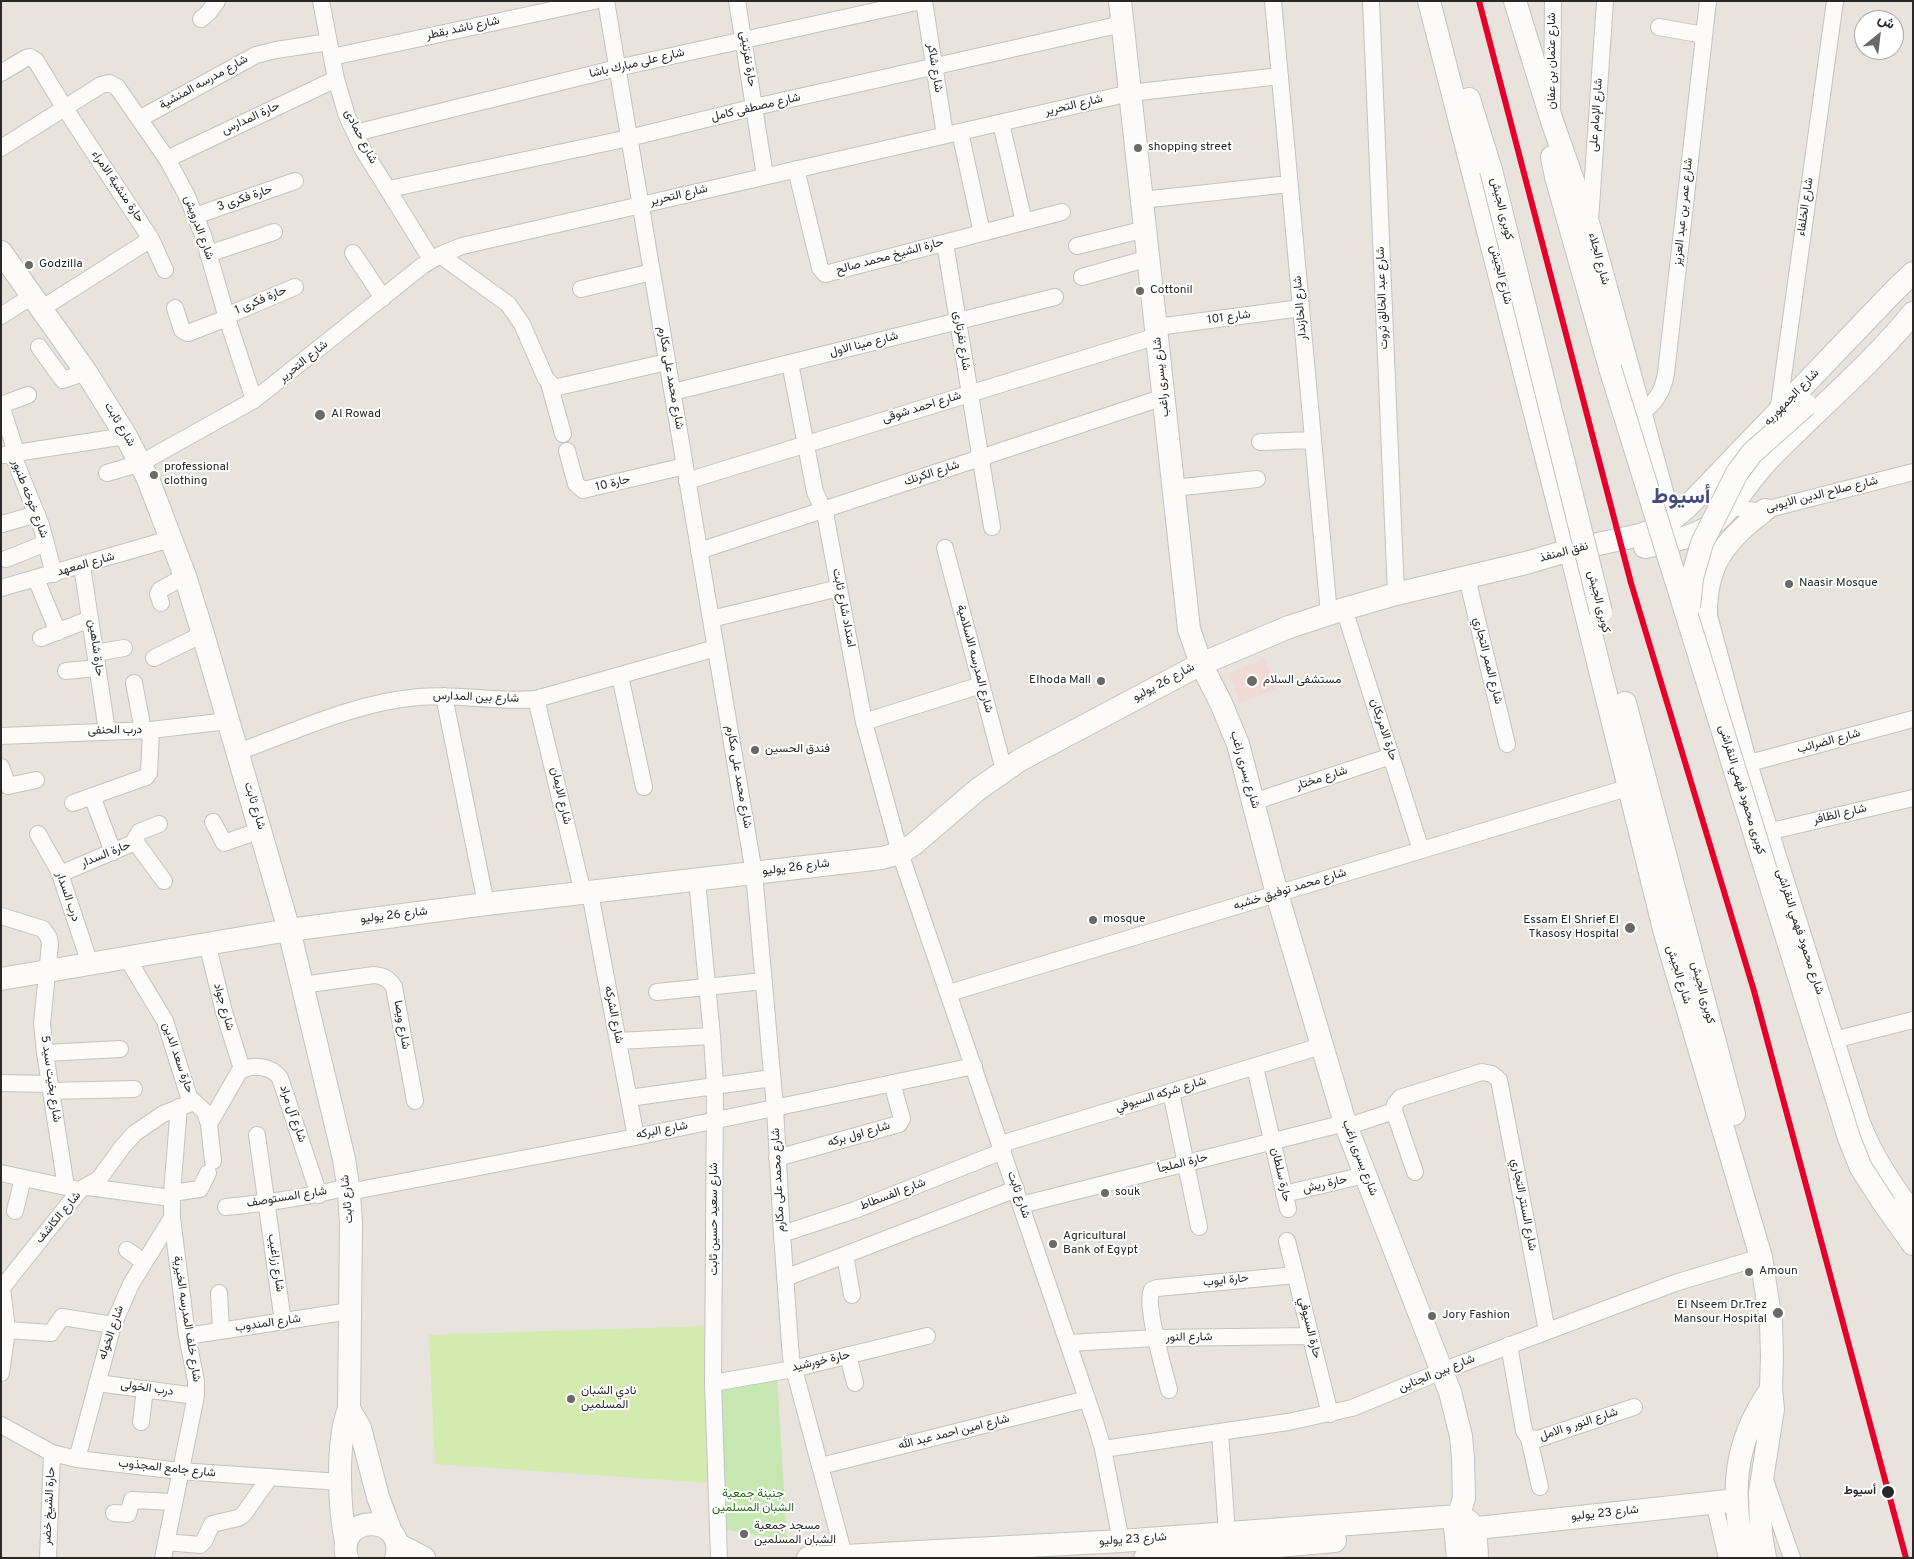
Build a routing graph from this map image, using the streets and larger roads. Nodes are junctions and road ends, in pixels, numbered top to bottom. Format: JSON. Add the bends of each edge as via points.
{"nodes":[{"id":1,"x":217,"y":1,"type":"edge"},
{"id":2,"x":321,"y":1,"type":"edge"},
{"id":3,"x":594,"y":1,"type":"edge"},
{"id":4,"x":606,"y":1,"type":"edge"},
{"id":5,"x":737,"y":1,"type":"edge"},
{"id":6,"x":922,"y":1,"type":"edge"},
{"id":7,"x":1120,"y":1,"type":"edge"},
{"id":8,"x":1273,"y":1,"type":"edge"},
{"id":9,"x":1371,"y":1,"type":"edge"},
{"id":10,"x":1430,"y":1,"type":"edge"},
{"id":11,"x":1553,"y":1,"type":"edge"},
{"id":12,"x":1605,"y":1,"type":"edge"},
{"id":13,"x":1708,"y":1,"type":"edge"},
{"id":14,"x":1835,"y":1,"type":"edge"},
{"id":15,"x":1519,"y":2,"type":"edge"},
{"id":16,"x":201,"y":19,"type":"dead end"},
{"id":17,"x":1122,"y":24,"type":"junction"},
{"id":18,"x":1660,"y":27,"type":"dead end"},
{"id":19,"x":1704,"y":35,"type":"junction"},
{"id":20,"x":744,"y":40,"type":"junction"},
{"id":21,"x":331,"y":49,"type":"junction"},
{"id":22,"x":1444,"y":60,"type":"junction"},
{"id":23,"x":934,"y":66,"type":"junction"},
{"id":24,"x":617,"y":68,"type":"junction"},
{"id":25,"x":1,"y":73,"type":"edge"},
{"id":26,"x":1280,"y":76,"type":"junction"},
{"id":27,"x":336,"y":79,"type":"junction"},
{"id":28,"x":1130,"y":94,"type":"junction"},
{"id":29,"x":64,"y":107,"type":"junction"},
{"id":30,"x":755,"y":108,"type":"junction"},
{"id":31,"x":139,"y":119,"type":"junction"},
{"id":32,"x":1552,"y":121,"type":"junction"},
{"id":33,"x":1000,"y":123,"type":"junction"},
{"id":34,"x":355,"y":132,"type":"junction"},
{"id":35,"x":952,"y":134,"type":"junction"},
{"id":36,"x":629,"y":138,"type":"junction"},
{"id":37,"x":1,"y":148,"type":"edge"},
{"id":38,"x":167,"y":159,"type":"junction"},
{"id":39,"x":796,"y":169,"type":"junction"},
{"id":40,"x":765,"y":176,"type":"junction"},
{"id":41,"x":294,"y":182,"type":"dead end"},
{"id":42,"x":1289,"y":184,"type":"junction"},
{"id":43,"x":389,"y":189,"type":"junction"},
{"id":44,"x":1142,"y":200,"type":"junction"},
{"id":45,"x":640,"y":204,"type":"junction"},
{"id":46,"x":1062,"y":212,"type":"dead end"},
{"id":47,"x":195,"y":216,"type":"junction"},
{"id":48,"x":1024,"y":222,"type":"junction"},
{"id":49,"x":1146,"y":229,"type":"junction"},
{"id":50,"x":1590,"y":230,"type":"junction"},
{"id":51,"x":274,"y":232,"type":"dead end"},
{"id":52,"x":982,"y":233,"type":"junction"},
{"id":53,"x":151,"y":239,"type":"junction"},
{"id":54,"x":945,"y":243,"type":"junction"},
{"id":55,"x":1076,"y":246,"type":"dead end"},
{"id":56,"x":1,"y":252,"type":"edge"},
{"id":57,"x":353,"y":253,"type":"dead end"},
{"id":58,"x":208,"y":254,"type":"junction"},
{"id":59,"x":436,"y":257,"type":"junction"},
{"id":60,"x":1149,"y":258,"type":"junction"},
{"id":61,"x":165,"y":270,"type":"dead end"},
{"id":62,"x":652,"y":272,"type":"junction"},
{"id":63,"x":1913,"y":274,"type":"edge"},
{"id":64,"x":1082,"y":277,"type":"dead end"},
{"id":65,"x":1913,"y":284,"type":"edge"},
{"id":66,"x":295,"y":287,"type":"dead end"},
{"id":67,"x":581,"y":289,"type":"dead end"},
{"id":68,"x":1055,"y":297,"type":"dead end"},
{"id":69,"x":383,"y":298,"type":"junction"},
{"id":70,"x":37,"y":302,"type":"junction"},
{"id":71,"x":175,"y":308,"type":"dead end"},
{"id":72,"x":1301,"y":308,"type":"junction"},
{"id":73,"x":1913,"y":313,"type":"edge"},
{"id":74,"x":1,"y":316,"type":"edge"},
{"id":75,"x":227,"y":317,"type":"junction"},
{"id":76,"x":958,"y":321,"type":"junction"},
{"id":77,"x":1157,"y":332,"type":"junction"},
{"id":78,"x":39,"y":347,"type":"dead end"},
{"id":79,"x":667,"y":362,"type":"junction"},
{"id":80,"x":790,"y":363,"type":"junction"},
{"id":81,"x":86,"y":372,"type":"junction"},
{"id":82,"x":549,"y":383,"type":"junction"},
{"id":83,"x":672,"y":392,"type":"junction"},
{"id":84,"x":970,"y":394,"type":"junction"},
{"id":85,"x":28,"y":395,"type":"dead end"},
{"id":86,"x":1164,"y":397,"type":"junction"},
{"id":87,"x":254,"y":400,"type":"junction"},
{"id":88,"x":1,"y":405,"type":"edge"},
{"id":89,"x":1778,"y":413,"type":"junction"},
{"id":90,"x":1640,"y":414,"type":"junction"},
{"id":91,"x":563,"y":434,"type":"dead end"},
{"id":92,"x":126,"y":436,"type":"junction"},
{"id":93,"x":1313,"y":440,"type":"junction"},
{"id":94,"x":1260,"y":442,"type":"dead end"},
{"id":95,"x":806,"y":444,"type":"junction"},
{"id":96,"x":567,"y":451,"type":"dead end"},
{"id":97,"x":10,"y":453,"type":"edge"},
{"id":98,"x":980,"y":458,"type":"junction"},
{"id":99,"x":141,"y":463,"type":"junction"},
{"id":100,"x":1913,"y":472,"type":"edge"},
{"id":101,"x":107,"y":473,"type":"dead end"},
{"id":102,"x":686,"y":473,"type":"junction"},
{"id":103,"x":1257,"y":479,"type":"dead end"},
{"id":104,"x":1713,"y":480,"type":"junction"},
{"id":105,"x":1174,"y":488,"type":"junction"},
{"id":106,"x":1731,"y":505,"type":"junction"},
{"id":107,"x":824,"y":510,"type":"junction"},
{"id":108,"x":1765,"y":510,"type":"junction"},
{"id":109,"x":38,"y":514,"type":"junction"},
{"id":110,"x":1670,"y":521,"type":"junction"},
{"id":111,"x":2,"y":524,"type":"edge"},
{"id":112,"x":992,"y":527,"type":"dead end"},
{"id":113,"x":170,"y":539,"type":"junction"},
{"id":114,"x":46,"y":543,"type":"junction"},
{"id":115,"x":945,"y":548,"type":"dead end"},
{"id":116,"x":699,"y":551,"type":"junction"},
{"id":117,"x":1572,"y":555,"type":"junction"},
{"id":118,"x":6,"y":559,"type":"dead end"},
{"id":119,"x":1526,"y":563,"type":"joint"},
{"id":120,"x":82,"y":566,"type":"junction"},
{"id":121,"x":54,"y":574,"type":"junction"},
{"id":122,"x":185,"y":576,"type":"junction"},
{"id":123,"x":1467,"y":578,"type":"junction"},
{"id":124,"x":36,"y":579,"type":"junction"},
{"id":125,"x":1,"y":588,"type":"edge"},
{"id":126,"x":839,"y":588,"type":"junction"},
{"id":127,"x":1396,"y":594,"type":"junction"},
{"id":128,"x":160,"y":603,"type":"dead end"},
{"id":129,"x":1337,"y":611,"type":"junction"},
{"id":130,"x":1688,"y":618,"type":"junction"},
{"id":131,"x":90,"y":619,"type":"junction"},
{"id":132,"x":711,"y":619,"type":"junction"},
{"id":133,"x":58,"y":632,"type":"junction"},
{"id":134,"x":204,"y":634,"type":"junction"},
{"id":135,"x":41,"y":638,"type":"dead end"},
{"id":136,"x":124,"y":648,"type":"dead end"},
{"id":137,"x":716,"y":648,"type":"junction"},
{"id":138,"x":154,"y":658,"type":"dead end"},
{"id":139,"x":96,"y":661,"type":"junction"},
{"id":140,"x":1201,"y":664,"type":"junction"},
{"id":141,"x":66,"y":671,"type":"dead end"},
{"id":142,"x":620,"y":676,"type":"junction"},
{"id":143,"x":134,"y":683,"type":"dead end"},
{"id":144,"x":982,"y":685,"type":"junction"},
{"id":145,"x":444,"y":696,"type":"junction"},
{"id":146,"x":536,"y":699,"type":"junction"},
{"id":147,"x":1913,"y":719,"type":"edge"},
{"id":148,"x":228,"y":721,"type":"junction"},
{"id":149,"x":864,"y":722,"type":"junction"},
{"id":150,"x":107,"y":730,"type":"junction"},
{"id":151,"x":147,"y":730,"type":"junction"},
{"id":152,"x":1,"y":736,"type":"edge"},
{"id":153,"x":1507,"y":744,"type":"dead end"},
{"id":154,"x":238,"y":752,"type":"junction"},
{"id":155,"x":1391,"y":756,"type":"junction"},
{"id":156,"x":1746,"y":764,"type":"junction"},
{"id":157,"x":1,"y":767,"type":"edge"},
{"id":158,"x":1004,"y":770,"type":"junction"},
{"id":159,"x":36,"y":780,"type":"dead end"},
{"id":160,"x":644,"y":787,"type":"dead end"},
{"id":161,"x":1630,"y":787,"type":"junction"},
{"id":162,"x":92,"y":796,"type":"junction"},
{"id":163,"x":1913,"y":798,"type":"edge"},
{"id":164,"x":1253,"y":802,"type":"junction"},
{"id":165,"x":73,"y":803,"type":"dead end"},
{"id":166,"x":212,"y":822,"type":"dead end"},
{"id":167,"x":159,"y":824,"type":"dead end"},
{"id":168,"x":261,"y":830,"type":"junction"},
{"id":169,"x":1767,"y":832,"type":"junction"},
{"id":170,"x":38,"y":834,"type":"dead end"},
{"id":171,"x":133,"y":843,"type":"junction"},
{"id":172,"x":1421,"y":850,"type":"junction"},
{"id":173,"x":112,"y":852,"type":"junction"},
{"id":174,"x":900,"y":853,"type":"junction"},
{"id":175,"x":754,"y":873,"type":"junction"},
{"id":176,"x":60,"y":874,"type":"junction"},
{"id":177,"x":697,"y":880,"type":"junction"},
{"id":178,"x":164,"y":881,"type":"dead end"},
{"id":179,"x":586,"y":893,"type":"junction"},
{"id":180,"x":1277,"y":894,"type":"junction"},
{"id":181,"x":486,"y":904,"type":"junction"},
{"id":182,"x":1,"y":916,"type":"edge"},
{"id":183,"x":289,"y":930,"type":"junction"},
{"id":184,"x":207,"y":943,"type":"junction"},
{"id":185,"x":127,"y":958,"type":"junction"},
{"id":186,"x":90,"y":964,"type":"junction"},
{"id":187,"x":46,"y":971,"type":"junction"},
{"id":188,"x":1,"y":979,"type":"edge"},
{"id":189,"x":764,"y":981,"type":"junction"},
{"id":190,"x":302,"y":986,"type":"junction"},
{"id":191,"x":708,"y":987,"type":"junction"},
{"id":192,"x":657,"y":992,"type":"dead end"},
{"id":193,"x":949,"y":992,"type":"junction"},
{"id":194,"x":1913,"y":1020,"type":"edge"},
{"id":195,"x":712,"y":1036,"type":"junction"},
{"id":196,"x":1834,"y":1040,"type":"junction"},
{"id":197,"x":618,"y":1041,"type":"junction"},
{"id":198,"x":1321,"y":1046,"type":"junction"},
{"id":199,"x":120,"y":1049,"type":"dead end"},
{"id":200,"x":45,"y":1053,"type":"junction"},
{"id":201,"x":974,"y":1066,"type":"junction"},
{"id":202,"x":1255,"y":1067,"type":"junction"},
{"id":203,"x":242,"y":1069,"type":"junction"},
{"id":204,"x":772,"y":1078,"type":"junction"},
{"id":205,"x":1,"y":1083,"type":"edge"},
{"id":206,"x":892,"y":1083,"type":"junction"},
{"id":207,"x":715,"y":1085,"type":"junction"},
{"id":208,"x":50,"y":1088,"type":"junction"},
{"id":209,"x":134,"y":1089,"type":"dead end"},
{"id":210,"x":1171,"y":1092,"type":"junction"},
{"id":211,"x":629,"y":1098,"type":"junction"},
{"id":212,"x":415,"y":1101,"type":"dead end"},
{"id":213,"x":187,"y":1105,"type":"junction"},
{"id":214,"x":775,"y":1107,"type":"junction"},
{"id":215,"x":1394,"y":1111,"type":"junction"},
{"id":216,"x":715,"y":1121,"type":"junction"},
{"id":217,"x":209,"y":1124,"type":"junction"},
{"id":218,"x":1346,"y":1125,"type":"junction"},
{"id":219,"x":258,"y":1135,"type":"dead end"},
{"id":220,"x":636,"y":1137,"type":"junction"},
{"id":221,"x":1272,"y":1141,"type":"junction"},
{"id":222,"x":1002,"y":1147,"type":"junction"},
{"id":223,"x":1729,"y":1149,"type":"junction"},
{"id":224,"x":777,"y":1158,"type":"junction"},
{"id":225,"x":1186,"y":1163,"type":"junction"},
{"id":226,"x":1415,"y":1172,"type":"dead end"},
{"id":227,"x":1,"y":1173,"type":"edge"},
{"id":228,"x":1365,"y":1176,"type":"junction"},
{"id":229,"x":23,"y":1178,"type":"junction"},
{"id":230,"x":78,"y":1188,"type":"junction"},
{"id":231,"x":349,"y":1189,"type":"junction"},
{"id":232,"x":319,"y":1194,"type":"junction"},
{"id":233,"x":171,"y":1195,"type":"junction"},
{"id":234,"x":1019,"y":1197,"type":"junction"},
{"id":235,"x":1286,"y":1201,"type":"joint"},
{"id":236,"x":267,"y":1203,"type":"junction"},
{"id":237,"x":226,"y":1207,"type":"dead end"},
{"id":238,"x":15,"y":1211,"type":"dead end"},
{"id":239,"x":1913,"y":1214,"type":"edge"},
{"id":240,"x":172,"y":1218,"type":"junction"},
{"id":241,"x":1199,"y":1227,"type":"dead end"},
{"id":242,"x":782,"y":1234,"type":"junction"},
{"id":243,"x":1287,"y":1241,"type":"dead end"},
{"id":244,"x":1913,"y":1244,"type":"edge"},
{"id":245,"x":127,"y":1250,"type":"dead end"},
{"id":246,"x":845,"y":1256,"type":"junction"},
{"id":247,"x":1761,"y":1257,"type":"junction"},
{"id":248,"x":144,"y":1262,"type":"junction"},
{"id":249,"x":1296,"y":1275,"type":"junction"},
{"id":250,"x":785,"y":1278,"type":"junction"},
{"id":251,"x":2,"y":1288,"type":"edge"},
{"id":252,"x":219,"y":1293,"type":"dead end"},
{"id":253,"x":852,"y":1295,"type":"dead end"},
{"id":254,"x":350,"y":1311,"type":"junction"},
{"id":255,"x":283,"y":1322,"type":"junction"},
{"id":256,"x":113,"y":1325,"type":"junction"},
{"id":257,"x":7,"y":1330,"type":"junction"},
{"id":258,"x":221,"y":1331,"type":"junction"},
{"id":259,"x":1547,"y":1331,"type":"junction"},
{"id":260,"x":187,"y":1336,"type":"junction"},
{"id":261,"x":927,"y":1336,"type":"dead end"},
{"id":262,"x":1311,"y":1336,"type":"junction"},
{"id":263,"x":1156,"y":1338,"type":"junction"},
{"id":264,"x":1068,"y":1343,"type":"junction"},
{"id":265,"x":1509,"y":1345,"type":"junction"},
{"id":266,"x":848,"y":1356,"type":"junction"},
{"id":267,"x":793,"y":1369,"type":"junction"},
{"id":268,"x":1442,"y":1371,"type":"junction"},
{"id":269,"x":1,"y":1373,"type":"edge"},
{"id":270,"x":97,"y":1382,"type":"junction"},
{"id":271,"x":713,"y":1382,"type":"junction"},
{"id":272,"x":855,"y":1383,"type":"dead end"},
{"id":273,"x":145,"y":1389,"type":"junction"},
{"id":274,"x":1771,"y":1389,"type":"junction"},
{"id":275,"x":1169,"y":1390,"type":"dead end"},
{"id":276,"x":196,"y":1396,"type":"junction"},
{"id":277,"x":1087,"y":1399,"type":"junction"},
{"id":278,"x":1634,"y":1407,"type":"dead end"},
{"id":279,"x":349,"y":1409,"type":"junction"},
{"id":280,"x":1330,"y":1414,"type":"junction"},
{"id":281,"x":141,"y":1422,"type":"dead end"},
{"id":282,"x":1,"y":1425,"type":"edge"},
{"id":283,"x":1220,"y":1432,"type":"junction"},
{"id":284,"x":1529,"y":1438,"type":"junction"},
{"id":285,"x":1103,"y":1450,"type":"junction"},
{"id":286,"x":52,"y":1453,"type":"junction"},
{"id":287,"x":77,"y":1459,"type":"junction"},
{"id":288,"x":821,"y":1466,"type":"junction"},
{"id":289,"x":180,"y":1471,"type":"junction"},
{"id":290,"x":1762,"y":1472,"type":"junction"},
{"id":291,"x":270,"y":1477,"type":"junction"},
{"id":292,"x":340,"y":1482,"type":"junction"},
{"id":293,"x":1540,"y":1487,"type":"dead end"},
{"id":294,"x":174,"y":1502,"type":"junction"},
{"id":295,"x":1726,"y":1509,"type":"junction"},
{"id":296,"x":114,"y":1513,"type":"dead end"},
{"id":297,"x":1463,"y":1525,"type":"junction"},
{"id":298,"x":1227,"y":1534,"type":"junction"},
{"id":299,"x":1121,"y":1541,"type":"junction"},
{"id":300,"x":395,"y":1545,"type":"edge"},
{"id":301,"x":165,"y":1550,"type":"edge"},
{"id":302,"x":346,"y":1550,"type":"edge"},
{"id":303,"x":844,"y":1555,"type":"junction"},
{"id":304,"x":48,"y":1558,"type":"edge"},
{"id":305,"x":424,"y":1558,"type":"edge"},
{"id":306,"x":720,"y":1558,"type":"edge"},
{"id":307,"x":808,"y":1558,"type":"edge"},
{"id":308,"x":1145,"y":1558,"type":"edge"},
{"id":309,"x":1458,"y":1558,"type":"edge"},
{"id":310,"x":1477,"y":1558,"type":"edge"},
{"id":311,"x":1727,"y":1558,"type":"edge"},
{"id":312,"x":1744,"y":1558,"type":"edge"},
{"id":313,"x":1765,"y":1558,"type":"edge"},
{"id":314,"x":1792,"y":1558,"type":"edge"}],
"edges":[{"from":1,"to":16,"type":"street"},
{"from":2,"to":21,"type":"street","name":"شارع حمادى"},
{"from":3,"to":21,"type":"street","name":"شارع ناشد بقطر"},
{"from":4,"to":24,"type":"street","name":"شارع محمد على مكارم"},
{"from":5,"to":20,"type":"street","name":"حارة نفرتيتى"},
{"from":6,"to":20,"type":"street","name":"شارع على مبارك باشا"},
{"from":6,"to":23,"type":"street","name":"شارع شاكر"},
{"from":7,"to":17,"type":"street","name":"شارع يسرى راغب"},
{"from":8,"to":26,"type":"street","name":"شارع الخازندار"},
{"from":9,"to":127,"type":"street","name":"شارع عبد الخالق ثروت"},
{"from":10,"to":22,"type":"street","name":"شارع الجيش"},
{"from":11,"to":32,"type":"street","name":"شارع عثمان بن عفان"},
{"from":12,"to":50,"type":"street","name":"شارع الإمام على"},
{"from":13,"to":19,"type":"street","name":"شارع عمر بن عبد العزيز"},
{"from":14,"to":89,"type":"street","name":"شارع الخلفاء"},
{"from":15,"to":32,"type":"street","name":"شارع الجلاء"},
{"from":17,"to":23,"type":"street","name":"شارع مصطفى كامل"},
{"from":17,"to":28,"type":"street","name":"شارع يسرى راغب"},
{"from":18,"to":19,"type":"street"},
{"from":19,"to":90,"type":"street","name":"شارع عمر بن عبد العزيز","via":[[1666,372],[1662,390],[1652,405]]},
{"from":20,"to":24,"type":"street","name":"شارع على مبارك باشا"},
{"from":20,"to":30,"type":"street","name":"حارة نفرتيتى"},
{"from":21,"to":27,"type":"street","name":"شارع حمادى"},
{"from":21,"to":31,"type":"street","name":"شارع مدرسه المنشية","via":[[276,50],[256,55]]},
{"from":22,"to":117,"type":"street","name":"شارع الجيش"},
{"from":22,"to":223,"type":"street","name":"كوبرى الجيش","bridge":true,"via":[[1469,100],[1491,170],[1601,612],[1735,1116],[1736,1129]]},
{"from":23,"to":30,"type":"street","name":"شارع مصطفى كامل"},
{"from":23,"to":35,"type":"street","name":"شارع شاكر"},
{"from":24,"to":34,"type":"street","name":"شارع على مبارك باشا"},
{"from":24,"to":36,"type":"street","name":"شارع محمد على مكارم"},
{"from":25,"to":29,"type":"street","name":"حارة منشية الامراء","via":[[26,58],[34,58]]},
{"from":26,"to":28,"type":"street","name":"شارع التحرير"},
{"from":26,"to":42,"type":"street","name":"شارع الخازندار"},
{"from":27,"to":34,"type":"street","name":"شارع حمادى"},
{"from":27,"to":38,"type":"street","name":"حارة المدارس"},
{"from":28,"to":33,"type":"street","name":"شارع التحرير"},
{"from":28,"to":44,"type":"street","name":"شارع يسرى راغب"},
{"from":29,"to":31,"type":"street","name":"شارع الدرويش","via":[[109,83],[117,87]]},
{"from":29,"to":37,"type":"street"},
{"from":29,"to":53,"type":"street","name":"حارة منشية الامراء"},
{"from":30,"to":36,"type":"street","name":"شارع مصطفى كامل"},
{"from":30,"to":40,"type":"street","name":"حارة نفرتيتى"},
{"from":31,"to":38,"type":"street","name":"شارع الدرويش"},
{"from":32,"to":50,"type":"street","name":"شارع الجلاء"},
{"from":32,"to":130,"type":"street","name":"كوبرى محمود فهمي النقراشى","bridge":true,"via":[[1552,158],[1556,177],[1610,368]]},
{"from":33,"to":35,"type":"street","name":"شارع التحرير"},
{"from":33,"to":48,"type":"street"},
{"from":34,"to":43,"type":"street","name":"شارع حمادى"},
{"from":35,"to":39,"type":"street","name":"شارع التحرير"},
{"from":35,"to":52,"type":"street","name":"شارع شاكر"},
{"from":36,"to":43,"type":"street","name":"شارع مصطفى كامل"},
{"from":36,"to":45,"type":"street","name":"شارع محمد على مكارم"},
{"from":38,"to":47,"type":"street","name":"شارع الدرويش"},
{"from":39,"to":40,"type":"street","name":"شارع التحرير"},
{"from":39,"to":54,"type":"street","name":"حارة الشيخ محمد صالح","via":[[820,268],[825,274]]},
{"from":40,"to":45,"type":"street","name":"شارع التحرير"},
{"from":41,"to":47,"type":"street","name":"حارة فكرى 3"},
{"from":42,"to":44,"type":"street"},
{"from":42,"to":72,"type":"street","name":"شارع الخازندار"},
{"from":43,"to":59,"type":"street","name":"شارع حمادى"},
{"from":44,"to":49,"type":"street","name":"شارع يسرى راغب"},
{"from":45,"to":59,"type":"street","name":"شارع التحرير","via":[[462,246]]},
{"from":45,"to":62,"type":"street","name":"شارع محمد على مكارم"},
{"from":46,"to":48,"type":"street","name":"حارة الشيخ محمد صالح"},
{"from":47,"to":58,"type":"street","name":"شارع الدرويش"},
{"from":48,"to":52,"type":"street","name":"حارة الشيخ محمد صالح"},
{"from":49,"to":55,"type":"street"},
{"from":49,"to":60,"type":"street","name":"شارع يسرى راغب"},
{"from":50,"to":90,"type":"street","name":"شارع الجلاء"},
{"from":51,"to":58,"type":"street"},
{"from":52,"to":54,"type":"street","name":"حارة الشيخ محمد صالح"},
{"from":53,"to":61,"type":"street","name":"حارة منشية الامراء"},
{"from":53,"to":70,"type":"street"},
{"from":54,"to":76,"type":"street","name":"شارع نفرتارى"},
{"from":56,"to":70,"type":"street","name":"شارع ثابت"},
{"from":57,"to":69,"type":"street"},
{"from":58,"to":75,"type":"street","name":"شارع الدرويش"},
{"from":59,"to":69,"type":"street","name":"شارع التحرير"},
{"from":59,"to":82,"type":"street","via":[[508,304],[522,324]]},
{"from":60,"to":64,"type":"street"},
{"from":60,"to":77,"type":"street","name":"شارع يسرى راغب"},
{"from":62,"to":67,"type":"street"},
{"from":62,"to":79,"type":"street","name":"شارع محمد على مكارم"},
{"from":63,"to":89,"type":"street","name":"شارع الجمهوريه"},
{"from":65,"to":130,"type":"street","bridge":true,"via":[[1850,360],[1752,453],[1737,472],[1696,560]]},
{"from":66,"to":75,"type":"street","name":"حارة فكرى 1"},
{"from":68,"to":76,"type":"street","name":"شارع مينا الاول"},
{"from":69,"to":87,"type":"street","name":"شارع التحرير"},
{"from":70,"to":74,"type":"street"},
{"from":70,"to":81,"type":"street","name":"شارع ثابت"},
{"from":71,"to":75,"type":"street","name":"حارة فكرى 1","via":[[182,330],[188,333]]},
{"from":72,"to":77,"type":"street","name":"شارع 101"},
{"from":72,"to":93,"type":"street","name":"شارع الخازندار"},
{"from":73,"to":106,"type":"street","via":[[1868,364],[1768,460]]},
{"from":75,"to":87,"type":"street","name":"شارع الدرويش"},
{"from":76,"to":80,"type":"street","name":"شارع مينا الاول"},
{"from":76,"to":84,"type":"street","name":"شارع نفرتارى"},
{"from":77,"to":84,"type":"street","name":"شارع احمد شوقى"},
{"from":77,"to":86,"type":"street","name":"شارع يسرى راغب"},
{"from":78,"to":81,"type":"street","via":[[63,380]]},
{"from":79,"to":82,"type":"street","via":[[558,387]]},
{"from":79,"to":83,"type":"street","name":"شارع محمد على مكارم"},
{"from":80,"to":83,"type":"street","name":"شارع مينا الاول"},
{"from":80,"to":95,"type":"street","name":"امتداد شارع ثابت"},
{"from":81,"to":92,"type":"street","name":"شارع ثابت"},
{"from":82,"to":91,"type":"street"},
{"from":83,"to":102,"type":"street","name":"شارع محمد على مكارم"},
{"from":84,"to":95,"type":"street","name":"شارع احمد شوقى"},
{"from":84,"to":98,"type":"street","name":"شارع نفرتارى"},
{"from":85,"to":88,"type":"street"},
{"from":86,"to":98,"type":"street","name":"شارع الكرنك"},
{"from":86,"to":105,"type":"street","name":"شارع يسرى راغب"},
{"from":87,"to":99,"type":"street","name":"شارع التحرير"},
{"from":88,"to":97,"type":"street","name":"شارع خوخه طنبور"},
{"from":89,"to":104,"type":"street","name":"شارع الجمهوريه"},
{"from":90,"to":110,"type":"street","name":"شارع الجلاء"},
{"from":92,"to":97,"type":"street"},
{"from":92,"to":99,"type":"street","name":"شارع ثابت"},
{"from":93,"to":94,"type":"street"},
{"from":93,"to":129,"type":"street","name":"شارع الخازندار"},
{"from":95,"to":102,"type":"street","name":"شارع احمد شوقى"},
{"from":95,"to":107,"type":"street","name":"امتداد شارع ثابت","via":[[816,492]]},
{"from":96,"to":102,"type":"street","name":"حارة 10","via":[[576,484],[583,490]]},
{"from":97,"to":109,"type":"street","name":"شارع خوخه طنبور"},
{"from":98,"to":107,"type":"street","name":"شارع الكرنك"},
{"from":98,"to":112,"type":"street","name":"شارع نفرتارى"},
{"from":99,"to":101,"type":"street","name":"شارع التحرير"},
{"from":99,"to":113,"type":"street","name":"شارع ثابت"},
{"from":100,"to":108,"type":"street","name":"شارع صلاح الدين الايوبى"},
{"from":102,"to":116,"type":"street","name":"شارع محمد على مكارم"},
{"from":103,"to":105,"type":"street"},
{"from":104,"to":106,"type":"street"},
{"from":104,"to":110,"type":"street","name":"شارع الجمهوريه"},
{"from":105,"to":140,"type":"street","name":"شارع يسرى راغب","via":[[1189,628]]},
{"from":106,"to":108,"type":"street","name":"شارع صلاح الدين الايوبى"},
{"from":106,"to":117,"type":"street","name":"نفق المنفذ","via":[[1712,524],[1687,538]]},
{"from":107,"to":116,"type":"street","name":"شارع الكرنك"},
{"from":107,"to":126,"type":"street","name":"امتداد شارع ثابت"},
{"from":108,"to":156,"type":"street","name":"شارع محمود فهمي النقراشى","via":[[1735,534],[1724,548],[1714,564],[1706,598],[1706,616]]},
{"from":109,"to":111,"type":"street"},
{"from":109,"to":114,"type":"street","name":"شارع خوخه طنبور"},
{"from":110,"to":117,"type":"street","name":"نفق المنفذ","via":[[1640,535]]},
{"from":113,"to":120,"type":"street","name":"شارع المعهد"},
{"from":113,"to":122,"type":"street","name":"شارع ثابت"},
{"from":114,"to":118,"type":"street"},
{"from":114,"to":121,"type":"street","name":"شارع خوخه طنبور"},
{"from":115,"to":144,"type":"street","name":"شارع المدرسه الاسلامية"},
{"from":116,"to":132,"type":"street","name":"شارع محمد على مكارم"},
{"from":117,"to":119,"type":"street","name":"نفق المنفذ","via":[[1550,566]]},
{"from":117,"to":161,"type":"street","name":"شارع الجيش"},
{"from":119,"to":123,"type":"street","name":"شارع 26 يوليو"},
{"from":120,"to":121,"type":"street","name":"شارع المعهد"},
{"from":120,"to":131,"type":"street","name":"حارة شاهين"},
{"from":121,"to":124,"type":"street","name":"شارع المعهد"},
{"from":122,"to":128,"type":"street","via":[[160,590]]},
{"from":122,"to":134,"type":"street","name":"شارع ثابت"},
{"from":123,"to":127,"type":"street","name":"شارع 26 يوليو"},
{"from":123,"to":153,"type":"street","name":"شارع الممر التجاري"},
{"from":124,"to":125,"type":"street","name":"شارع المعهد"},
{"from":124,"to":133,"type":"street"},
{"from":126,"to":132,"type":"street"},
{"from":126,"to":149,"type":"street","name":"امتداد شارع ثابت"},
{"from":127,"to":129,"type":"street","name":"شارع 26 يوليو"},
{"from":129,"to":140,"type":"street","name":"شارع 26 يوليو"},
{"from":129,"to":155,"type":"street","name":"حارة الامريكان"},
{"from":130,"to":244,"type":"street","name":"كوبرى محمود فهمي النقراشى","bridge":true,"via":[[1849,1138],[1861,1168]]},
{"from":131,"to":133,"type":"street"},
{"from":131,"to":139,"type":"street","name":"حارة شاهين"},
{"from":132,"to":137,"type":"street","name":"شارع محمد على مكارم"},
{"from":133,"to":135,"type":"street"},
{"from":134,"to":138,"type":"street"},
{"from":134,"to":148,"type":"street","name":"شارع ثابت"},
{"from":136,"to":139,"type":"street"},
{"from":137,"to":142,"type":"street","name":"شارع بين المدارس"},
{"from":137,"to":175,"type":"street","name":"شارع محمد على مكارم"},
{"from":139,"to":141,"type":"street"},
{"from":139,"to":150,"type":"street","name":"حارة شاهين"},
{"from":140,"to":158,"type":"street","name":"شارع 26 يوليو"},
{"from":140,"to":164,"type":"street","name":"شارع يسرى راغب","via":[[1238,744]]},
{"from":142,"to":146,"type":"street","name":"شارع بين المدارس"},
{"from":142,"to":160,"type":"street"},
{"from":143,"to":151,"type":"street"},
{"from":144,"to":149,"type":"street"},
{"from":144,"to":158,"type":"street","name":"شارع المدرسه الاسلامية"},
{"from":145,"to":146,"type":"street","name":"شارع بين المدارس"},
{"from":145,"to":154,"type":"street","name":"شارع بين المدارس","via":[[378,702]]},
{"from":145,"to":181,"type":"street"},
{"from":146,"to":179,"type":"street","name":"شارع الايمان"},
{"from":147,"to":156,"type":"street","name":"شارع الضرائب"},
{"from":148,"to":151,"type":"street","name":"درب الحنفى"},
{"from":148,"to":154,"type":"street","name":"شارع ثابت"},
{"from":149,"to":174,"type":"street","name":"امتداد شارع ثابت"},
{"from":150,"to":151,"type":"street","name":"درب الحنفى"},
{"from":150,"to":152,"type":"street","name":"درب الحنفى"},
{"from":151,"to":162,"type":"street","via":[[148,775]]},
{"from":154,"to":168,"type":"street","name":"شارع ثابت"},
{"from":155,"to":164,"type":"street","name":"شارع مختار"},
{"from":155,"to":172,"type":"street","name":"حارة الامريكان"},
{"from":156,"to":169,"type":"street","name":"شارع محمود فهمي النقراشى"},
{"from":157,"to":159,"type":"street","via":[[9,786]]},
{"from":158,"to":174,"type":"street","name":"شارع 26 يوليو"},
{"from":161,"to":172,"type":"street","name":"شارع محمد توفيق خشبه"},
{"from":161,"to":223,"type":"street","name":"شارع الجيش","via":[[1665,933]]},
{"from":162,"to":165,"type":"street"},
{"from":162,"to":173,"type":"street"},
{"from":163,"to":169,"type":"street","name":"شارع الظافر"},
{"from":164,"to":180,"type":"street","name":"شارع يسرى راغب"},
{"from":166,"to":168,"type":"street","via":[[224,843]]},
{"from":167,"to":171,"type":"street","via":[[139,832]]},
{"from":168,"to":183,"type":"street","name":"شارع ثابت"},
{"from":169,"to":196,"type":"street","name":"شارع محمود فهمي النقراشى"},
{"from":170,"to":176,"type":"street","name":"درب السدار"},
{"from":171,"to":173,"type":"street","name":"حارة السدار"},
{"from":171,"to":178,"type":"street","name":"حارة السدار","via":[[138,845]]},
{"from":172,"to":180,"type":"street","name":"شارع محمد توفيق خشبه"},
{"from":173,"to":176,"type":"street","name":"حارة السدار"},
{"from":174,"to":175,"type":"street","name":"شارع 26 يوليو","via":[[882,858]]},
{"from":174,"to":193,"type":"street","name":"شارع ثابت"},
{"from":175,"to":177,"type":"street","name":"شارع 26 يوليو"},
{"from":175,"to":189,"type":"street","name":"شارع محمد على مكارم"},
{"from":176,"to":186,"type":"street","name":"درب السدار"},
{"from":177,"to":179,"type":"street","name":"شارع 26 يوليو"},
{"from":177,"to":191,"type":"street","name":"شارع سعيد حسين ثابت"},
{"from":179,"to":181,"type":"street","name":"شارع 26 يوليو"},
{"from":179,"to":197,"type":"street","name":"شارع الشركه"},
{"from":180,"to":193,"type":"street","name":"شارع محمد توفيق خشبه"},
{"from":180,"to":198,"type":"street","name":"شارع يسرى راغب"},
{"from":181,"to":183,"type":"street","name":"شارع 26 يوليو"},
{"from":182,"to":187,"type":"street","name":"شارع بخيت سيد 5","via":[[46,933],[50,944]]},
{"from":183,"to":184,"type":"street","name":"شارع 26 يوليو"},
{"from":183,"to":190,"type":"street","name":"شارع ثابت"},
{"from":184,"to":185,"type":"street","name":"شارع 26 يوليو"},
{"from":184,"to":203,"type":"street","name":"شارع جواد"},
{"from":185,"to":186,"type":"street","name":"شارع 26 يوليو"},
{"from":185,"to":213,"type":"street","name":"حارة سعد الدين","via":[[165,1022],[186,1091]]},
{"from":186,"to":187,"type":"street","name":"شارع 26 يوليو"},
{"from":187,"to":188,"type":"street","name":"شارع 26 يوليو"},
{"from":187,"to":200,"type":"street","name":"شارع بخيت سيد 5","via":[[42,1017]]},
{"from":189,"to":191,"type":"street"},
{"from":189,"to":204,"type":"street","name":"شارع محمد على مكارم"},
{"from":190,"to":212,"type":"street","name":"شارع ويصا","via":[[374,975],[389,980],[394,987]]},
{"from":190,"to":231,"type":"street","name":"شارع ثابت"},
{"from":191,"to":192,"type":"street"},
{"from":191,"to":195,"type":"street","name":"شارع سعيد حسين ثابت"},
{"from":193,"to":201,"type":"street","name":"شارع ثابت"},
{"from":194,"to":196,"type":"street"},
{"from":195,"to":197,"type":"street"},
{"from":195,"to":207,"type":"street","name":"شارع سعيد حسين ثابت"},
{"from":196,"to":239,"type":"street","name":"شارع محمود فهمي النقراشى","via":[[1868,1146]]},
{"from":197,"to":211,"type":"street","name":"شارع الشركه"},
{"from":198,"to":202,"type":"street","name":"شارع شركه السيوفي"},
{"from":198,"to":218,"type":"street","name":"شارع يسرى راغب"},
{"from":199,"to":200,"type":"street"},
{"from":200,"to":208,"type":"street","name":"شارع بخيت سيد 5"},
{"from":201,"to":206,"type":"street","name":"شارع البركه"},
{"from":201,"to":222,"type":"street","name":"شارع ثابت"},
{"from":202,"to":210,"type":"street","name":"شارع شركه السيوفي"},
{"from":202,"to":221,"type":"street","name":"حارة سلطان"},
{"from":203,"to":217,"type":"street"},
{"from":203,"to":232,"type":"street","name":"شارع آل مراد","via":[[268,1068],[280,1078]]},
{"from":204,"to":207,"type":"street"},
{"from":204,"to":214,"type":"street","name":"شارع محمد على مكارم"},
{"from":205,"to":208,"type":"street"},
{"from":206,"to":214,"type":"street","name":"شارع البركه"},
{"from":206,"to":224,"type":"street","name":"شارع اول بركه","via":[[902,1119],[899,1124]]},
{"from":207,"to":211,"type":"street"},
{"from":207,"to":216,"type":"street","name":"شارع سعيد حسين ثابت"},
{"from":208,"to":209,"type":"street"},
{"from":208,"to":230,"type":"street","name":"شارع بخيت سيد 5"},
{"from":210,"to":222,"type":"street","name":"شارع شركه السيوفي"},
{"from":210,"to":225,"type":"street"},
{"from":211,"to":220,"type":"street","name":"شارع الشركه"},
{"from":213,"to":217,"type":"street","name":"حارة سعد الدين","via":[[205,1112]]},
{"from":213,"to":230,"type":"street","name":"شارع الكاشف","via":[[163,1114],[135,1133],[99,1179]]},
{"from":213,"to":233,"type":"street","name":"شارع خلف المدرسه الخيرية"},
{"from":214,"to":216,"type":"street","name":"شارع البركه"},
{"from":214,"to":224,"type":"street","name":"شارع محمد على مكارم"},
{"from":215,"to":218,"type":"street","name":"حارة الملجأ"},
{"from":215,"to":226,"type":"street"},
{"from":215,"to":259,"type":"street","name":"شارع السنتر التجاري","via":[[1400,1098],[1482,1072],[1499,1080]]},
{"from":216,"to":220,"type":"street","name":"شارع البركه"},
{"from":216,"to":271,"type":"street","name":"شارع سعيد حسين ثابت"},
{"from":217,"to":233,"type":"street","name":"حارة سعد الدين","via":[[211,1167],[200,1189]]},
{"from":218,"to":221,"type":"street","name":"حارة الملجأ"},
{"from":218,"to":228,"type":"street","name":"شارع يسرى راغب"},
{"from":219,"to":236,"type":"street","name":"شارع زراغيب"},
{"from":220,"to":231,"type":"street","name":"شارع البركه"},
{"from":221,"to":225,"type":"street","name":"حارة الملجأ"},
{"from":221,"to":235,"type":"street","name":"حارة سلطان"},
{"from":222,"to":234,"type":"street","name":"شارع ثابت"},
{"from":222,"to":242,"type":"street","name":"شارع الفسطاط","via":[[855,1210]]},
{"from":223,"to":247,"type":"street","name":"شارع الجيش"},
{"from":224,"to":242,"type":"street","name":"شارع محمد على مكارم"},
{"from":225,"to":234,"type":"street","name":"حارة الملجأ"},
{"from":225,"to":241,"type":"street"},
{"from":227,"to":229,"type":"street"},
{"from":228,"to":235,"type":"street","name":"حارة ريش"},
{"from":228,"to":268,"type":"street","name":"شارع يسرى راغب"},
{"from":229,"to":230,"type":"street"},
{"from":229,"to":238,"type":"street"},
{"from":230,"to":233,"type":"street"},
{"from":230,"to":251,"type":"street","name":"شارع الكاشف"},
{"from":231,"to":232,"type":"street","name":"شارع المستوصف"},
{"from":231,"to":254,"type":"street","name":"شارع ثابت"},
{"from":232,"to":236,"type":"street","name":"شارع المستوصف"},
{"from":233,"to":240,"type":"street","name":"شارع خلف المدرسه الخيرية"},
{"from":234,"to":246,"type":"street","name":"حارة الملجأ"},
{"from":234,"to":264,"type":"street","name":"شارع ثابت"},
{"from":236,"to":237,"type":"street","name":"شارع المستوصف"},
{"from":236,"to":255,"type":"street","name":"شارع زراغيب"},
{"from":240,"to":248,"type":"street","name":"شارع الخوله"},
{"from":240,"to":260,"type":"street","name":"شارع خلف المدرسه الخيرية"},
{"from":242,"to":250,"type":"street","name":"شارع محمد على مكارم"},
{"from":243,"to":249,"type":"street","name":"حارة السيوفي"},
{"from":245,"to":248,"type":"street"},
{"from":246,"to":250,"type":"street","name":"حارة الملجأ"},
{"from":246,"to":253,"type":"street"},
{"from":247,"to":259,"type":"street","name":"شارع بين الجناين","via":[[1689,1278]]},
{"from":247,"to":274,"type":"street","name":"شارع الجيش","via":[[1771,1322]]},
{"from":248,"to":256,"type":"street","name":"شارع الخوله"},
{"from":249,"to":262,"type":"street","name":"حارة السيوفي"},
{"from":249,"to":263,"type":"street","name":"حارة ايوب","via":[[1152,1290],[1149,1299]]},
{"from":250,"to":267,"type":"street","name":"شارع محمد على مكارم"},
{"from":251,"to":257,"type":"street"},
{"from":252,"to":258,"type":"street"},
{"from":254,"to":255,"type":"street","name":"شارع المندوب"},
{"from":254,"to":279,"type":"street","name":"شارع ثابت"},
{"from":255,"to":258,"type":"street","name":"شارع المندوب"},
{"from":256,"to":257,"type":"street","via":[[62,1317],[51,1334]]},
{"from":256,"to":270,"type":"street","name":"شارع الخوله"},
{"from":257,"to":269,"type":"street"},
{"from":258,"to":260,"type":"street","name":"شارع المندوب"},
{"from":259,"to":265,"type":"street","name":"شارع بين الجناين"},
{"from":260,"to":276,"type":"street","name":"شارع خلف المدرسه الخيرية"},
{"from":261,"to":266,"type":"street","name":"حارة خورشيد"},
{"from":262,"to":263,"type":"street","name":"شارع النور"},
{"from":262,"to":280,"type":"street","name":"حارة السيوفي"},
{"from":263,"to":264,"type":"street","name":"شارع النور"},
{"from":263,"to":275,"type":"street"},
{"from":264,"to":277,"type":"street","name":"شارع ثابت"},
{"from":265,"to":268,"type":"street","name":"شارع بين الجناين"},
{"from":265,"to":284,"type":"street","name":"شارع النور و الامل","via":[[1524,1431]]},
{"from":266,"to":267,"type":"street","name":"حارة خورشيد"},
{"from":266,"to":272,"type":"street"},
{"from":267,"to":271,"type":"street","name":"حارة خورشيد"},
{"from":267,"to":288,"type":"street","name":"شارع محمد على مكارم"},
{"from":268,"to":280,"type":"street","name":"شارع بين الجناين"},
{"from":268,"to":297,"type":"street","name":"شارع يسرى راغب","via":[[1456,1414],[1463,1458]]},
{"from":270,"to":273,"type":"street","name":"درب الخولى"},
{"from":270,"to":287,"type":"street","name":"شارع الخوله"},
{"from":271,"to":306,"type":"street","name":"شارع سعيد حسين ثابت"},
{"from":273,"to":276,"type":"street","name":"درب الخولى"},
{"from":273,"to":281,"type":"street"},
{"from":274,"to":290,"type":"street","name":"شارع الجيش","via":[[1773,1419]]},
{"from":274,"to":295,"type":"street","via":[[1754,1416],[1742,1445]]},
{"from":276,"to":289,"type":"street","name":"شارع خلف المدرسه الخيرية"},
{"from":277,"to":285,"type":"street","name":"شارع ثابت"},
{"from":277,"to":288,"type":"street","name":"شارع امين احمد عبد الله"},
{"from":278,"to":284,"type":"street","name":"شارع النور و الامل","via":[[1538,1439]]},
{"from":279,"to":292,"type":"street","name":"شارع ثابت","via":[[343,1430]]},
{"from":279,"to":300,"type":"street","name":"شارع ثابت","via":[[360,1428],[378,1497]]},
{"from":280,"to":283,"type":"street","name":"شارع بين الجناين"},
{"from":282,"to":286,"type":"street","name":"شارع جامع المجذوب"},
{"from":283,"to":285,"type":"street","name":"شارع بين الجناين"},
{"from":283,"to":298,"type":"street"},
{"from":284,"to":293,"type":"street"},
{"from":285,"to":299,"type":"street","name":"شارع ثابت"},
{"from":286,"to":287,"type":"street","name":"شارع جامع المجذوب"},
{"from":286,"to":304,"type":"street","name":"حارة الشيخ خضر"},
{"from":287,"to":289,"type":"street","name":"شارع جامع المجذوب"},
{"from":288,"to":303,"type":"street","name":"شارع محمد على مكارم"},
{"from":289,"to":291,"type":"street","name":"شارع جامع المجذوب"},
{"from":289,"to":294,"type":"street","name":"شارع خلف المدرسه الخيرية"},
{"from":290,"to":313,"type":"street","name":"شارع الجيش","via":[[1759,1514]]},
{"from":290,"to":314,"type":"street"},
{"from":291,"to":292,"type":"street","name":"شارع جامع المجذوب"},
{"from":291,"to":301,"type":"street","via":[[243,1515],[212,1524],[200,1545]]},
{"from":292,"to":302,"type":"street","name":"شارع ثابت"},
{"from":294,"to":296,"type":"street","via":[[132,1500],[128,1514]]},
{"from":294,"to":301,"type":"street","name":"شارع خلف المدرسه الخيرية"},
{"from":295,"to":297,"type":"street","name":"شارع 23 يوليو"},
{"from":295,"to":311,"type":"street"},
{"from":295,"to":312,"type":"street"},
{"from":297,"to":298,"type":"street","name":"شارع 23 يوليو"},
{"from":297,"to":308,"type":"street","name":"شارع 23 يوليو"},
{"from":297,"to":309,"type":"street","name":"شارع يسرى راغب"},
{"from":297,"to":310,"type":"street","name":"شارع يسرى راغب"},
{"from":298,"to":299,"type":"street","name":"شارع 23 يوليو"},
{"from":299,"to":303,"type":"street","name":"شارع 23 يوليو"},
{"from":300,"to":302,"type":"street","via":[[377,1524],[369,1523],[355,1529]]},
{"from":300,"to":305,"type":"street"},
{"from":303,"to":307,"type":"street","name":"شارع 23 يوليو"}]}
